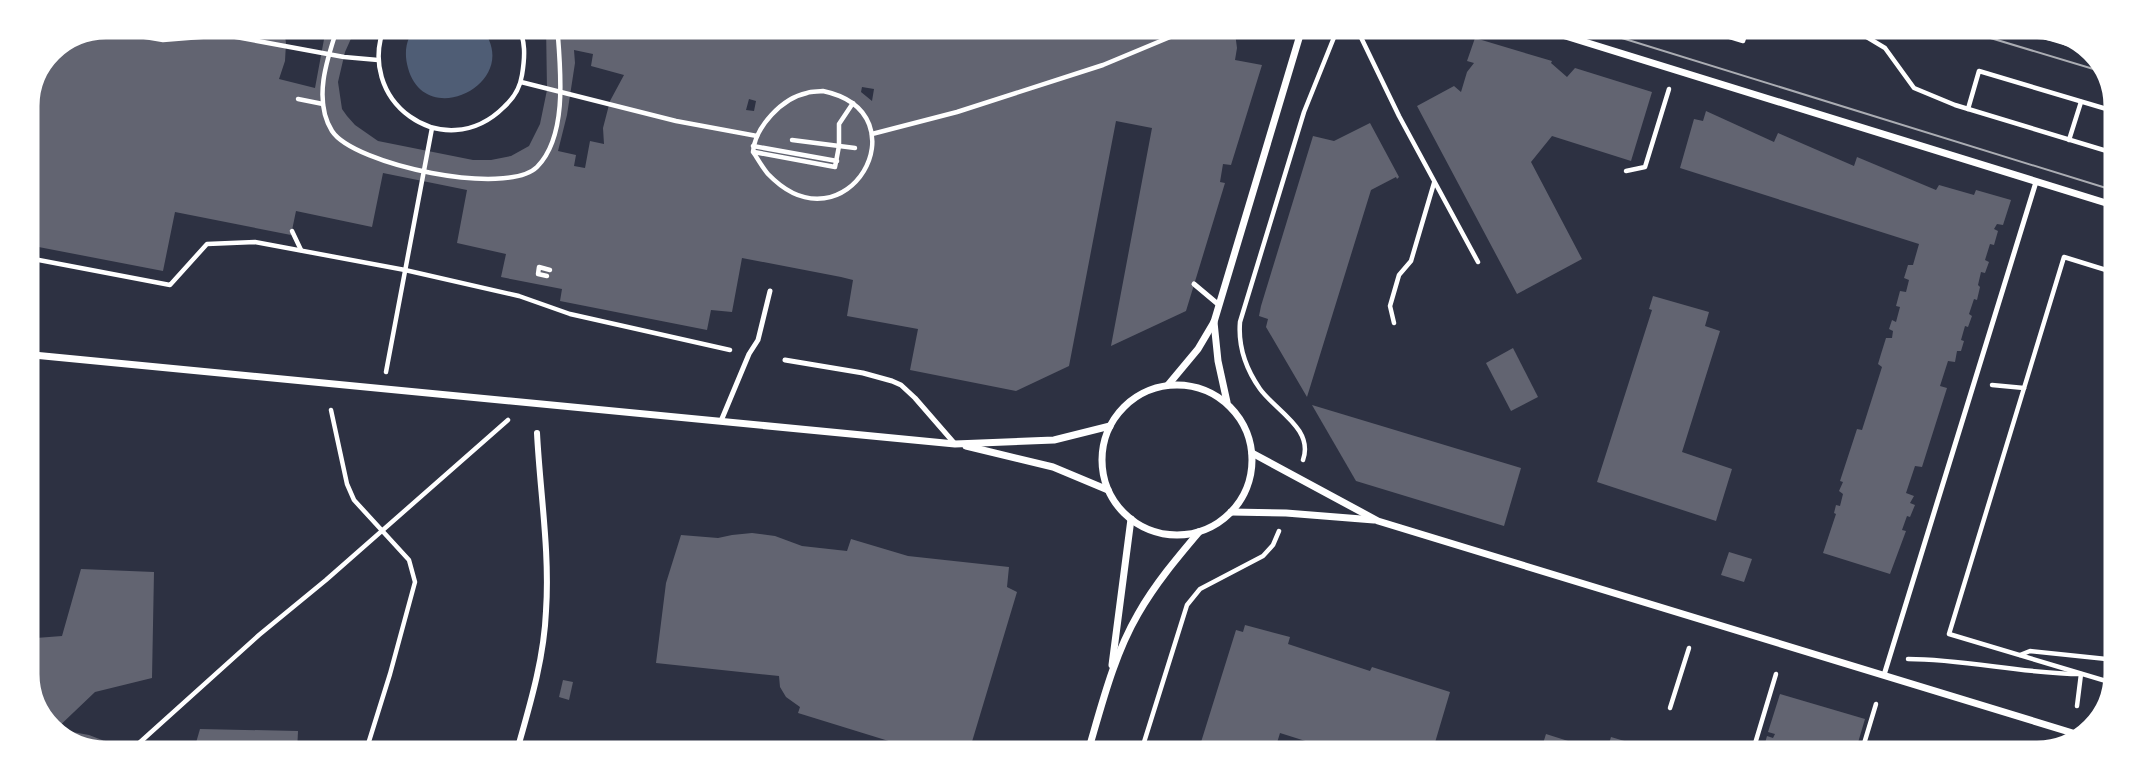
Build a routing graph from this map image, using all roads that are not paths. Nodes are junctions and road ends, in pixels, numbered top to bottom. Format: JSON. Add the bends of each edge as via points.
{"nodes":[{"id":1,"x":1300,"y":35,"type":"edge"},
{"id":2,"x":1561,"y":35,"type":"edge"},
{"id":3,"x":2043,"y":35,"type":"edge"},
{"id":4,"x":2070,"y":43,"type":"edge"},
{"id":5,"x":2036,"y":181,"type":"junction"},
{"id":6,"x":2108,"y":204,"type":"edge"},
{"id":7,"x":1194,"y":284,"type":"dead end"},
{"id":8,"x":770,"y":291,"type":"dead end"},
{"id":9,"x":1219,"y":305,"type":"junction"},
{"id":10,"x":1214,"y":321,"type":"junction"},
{"id":11,"x":35,"y":353,"type":"edge"},
{"id":12,"x":785,"y":360,"type":"dead end"},
{"id":13,"x":1168,"y":385,"type":"junction"},
{"id":14,"x":1227,"y":403,"type":"junction"},
{"id":15,"x":722,"y":421,"type":"junction"},
{"id":16,"x":1110,"y":426,"type":"junction"},
{"id":17,"x":537,"y":433,"type":"dead end"},
{"id":18,"x":955,"y":444,"type":"junction"},
{"id":19,"x":1252,"y":453,"type":"junction"},
{"id":20,"x":1108,"y":490,"type":"junction"},
{"id":21,"x":1231,"y":512,"type":"junction"},
{"id":22,"x":1131,"y":519,"type":"junction"},
{"id":23,"x":1378,"y":521,"type":"junction"},
{"id":24,"x":1199,"y":532,"type":"junction"},
{"id":25,"x":1884,"y":675,"type":"junction"},
{"id":26,"x":1111,"y":676,"type":"junction"},
{"id":27,"x":2074,"y":734,"type":"edge"},
{"id":28,"x":519,"y":745,"type":"edge"},
{"id":29,"x":1090,"y":745,"type":"edge"}],
"edges":[{"from":1,"to":9,"type":"street"},
{"from":2,"to":5,"type":"street"},
{"from":3,"to":4,"type":"street"},
{"from":5,"to":6,"type":"street"},
{"from":5,"to":25,"type":"lane"},
{"from":7,"to":9,"type":"lane"},
{"from":8,"to":15,"type":"lane","via":[[758,340]]},
{"from":9,"to":10,"type":"street"},
{"from":10,"to":13,"type":"street"},
{"from":10,"to":14,"type":"street"},
{"from":11,"to":15,"type":"street"},
{"from":12,"to":18,"type":"lane","via":[[863,373],[901,385]]},
{"from":13,"to":14,"type":"street","via":[[1209,391]]},
{"from":13,"to":16,"type":"street","via":[[1134,398]]},
{"from":14,"to":19,"type":"street","via":[[1240,417]]},
{"from":15,"to":18,"type":"street"},
{"from":16,"to":18,"type":"street","via":[[1054,440]]},
{"from":16,"to":20,"type":"street","via":[[1102,468]]},
{"from":17,"to":28,"type":"street","via":[[546,613],[532,699]]},
{"from":18,"to":20,"type":"street","via":[[1053,467]]},
{"from":19,"to":21,"type":"street","via":[[1244,494]]},
{"from":19,"to":23,"type":"street"},
{"from":20,"to":22,"type":"street"},
{"from":21,"to":23,"type":"street"},
{"from":21,"to":24,"type":"street"},
{"from":22,"to":24,"type":"street","via":[[1152,530]]},
{"from":22,"to":26,"type":"street"},
{"from":23,"to":25,"type":"street"},
{"from":24,"to":26,"type":"street","via":[[1136,616]]},
{"from":25,"to":27,"type":"street"},
{"from":26,"to":29,"type":"street"}]}
